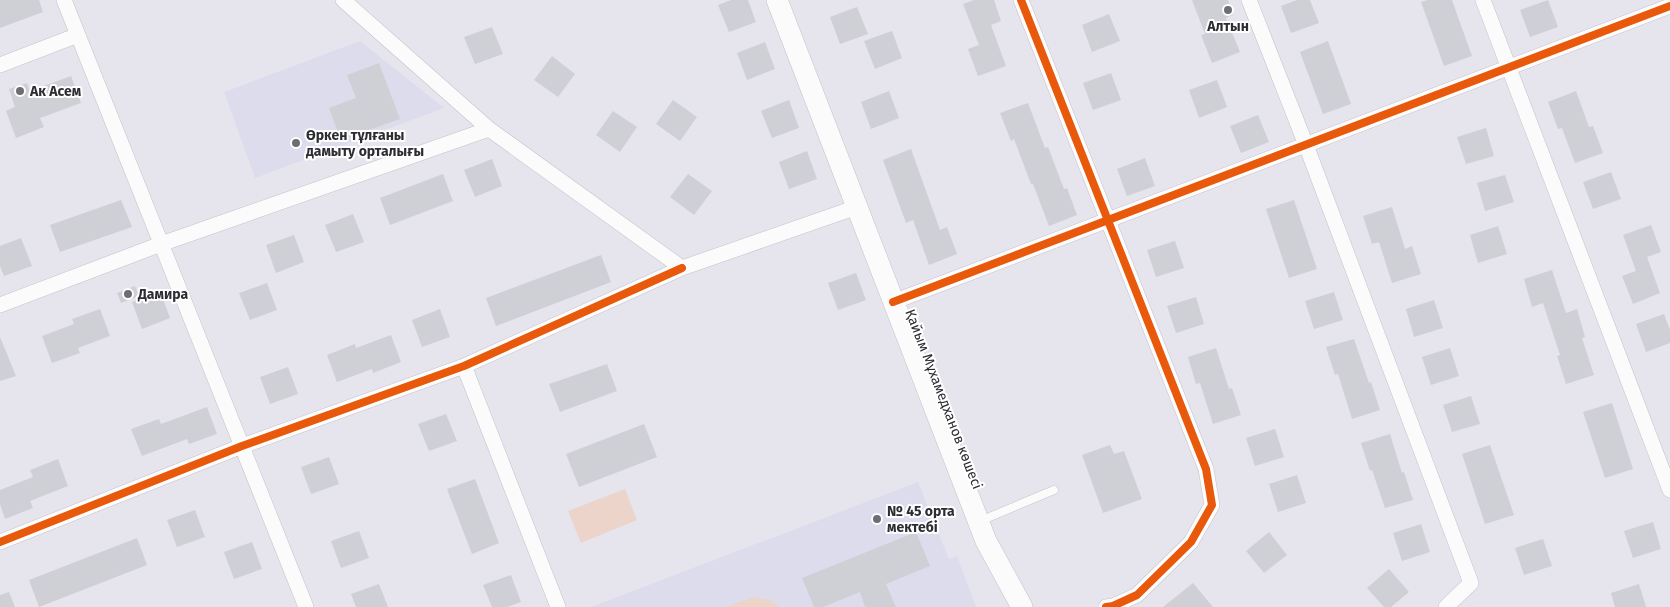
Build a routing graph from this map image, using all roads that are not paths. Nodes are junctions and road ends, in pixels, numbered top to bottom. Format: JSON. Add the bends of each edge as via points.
{"nodes":[{"id":1,"x":64,"y":0,"type":"edge"},
{"id":2,"x":342,"y":0,"type":"edge"},
{"id":3,"x":777,"y":0,"type":"edge"},
{"id":4,"x":1021,"y":0,"type":"edge"},
{"id":5,"x":1249,"y":0,"type":"edge"},
{"id":6,"x":1483,"y":0,"type":"edge"},
{"id":7,"x":1670,"y":6,"type":"edge"},
{"id":8,"x":78,"y":35,"type":"junction"},
{"id":9,"x":0,"y":65,"type":"edge"},
{"id":10,"x":1510,"y":68,"type":"junction"},
{"id":11,"x":489,"y":129,"type":"junction"},
{"id":12,"x":1306,"y":145,"type":"junction"},
{"id":13,"x":857,"y":206,"type":"junction"},
{"id":14,"x":1108,"y":220,"type":"junction"},
{"id":15,"x":161,"y":244,"type":"junction"},
{"id":16,"x":682,"y":268,"type":"junction"},
{"id":17,"x":894,"y":302,"type":"junction"},
{"id":18,"x":0,"y":305,"type":"edge"},
{"id":19,"x":464,"y":366,"type":"junction"},
{"id":20,"x":242,"y":446,"type":"junction"},
{"id":21,"x":1054,"y":490,"type":"dead end"},
{"id":22,"x":1670,"y":490,"type":"edge"},
{"id":23,"x":978,"y":522,"type":"junction"},
{"id":24,"x":0,"y":542,"type":"edge"},
{"id":25,"x":306,"y":607,"type":"edge"},
{"id":26,"x":558,"y":607,"type":"edge"},
{"id":27,"x":1022,"y":607,"type":"edge"},
{"id":28,"x":1111,"y":607,"type":"edge"},
{"id":29,"x":1446,"y":607,"type":"edge"}],
"edges":[{"from":1,"to":8,"type":"street"},
{"from":2,"to":11,"type":"street"},
{"from":3,"to":13,"type":"street","name":"Қайым Мұхамедханов көшесі"},
{"from":4,"to":14,"type":"street"},
{"from":5,"to":12,"type":"street"},
{"from":6,"to":10,"type":"street"},
{"from":7,"to":10,"type":"street"},
{"from":8,"to":9,"type":"street"},
{"from":8,"to":15,"type":"street"},
{"from":10,"to":12,"type":"street"},
{"from":10,"to":22,"type":"street"},
{"from":11,"to":15,"type":"street"},
{"from":11,"to":16,"type":"street"},
{"from":12,"to":14,"type":"street"},
{"from":12,"to":29,"type":"street","via":[[1471,583]]},
{"from":13,"to":16,"type":"street"},
{"from":13,"to":17,"type":"street","name":"Қайым Мұхамедханов көшесі"},
{"from":14,"to":17,"type":"street"},
{"from":14,"to":28,"type":"street","via":[[1206,468],[1212,505],[1191,542],[1137,595]]},
{"from":15,"to":18,"type":"street"},
{"from":15,"to":20,"type":"street"},
{"from":16,"to":19,"type":"street"},
{"from":17,"to":23,"type":"street","name":"Қайым Мұхамедханов көшесі"},
{"from":19,"to":20,"type":"street"},
{"from":19,"to":26,"type":"street"},
{"from":20,"to":24,"type":"street"},
{"from":20,"to":25,"type":"street"},
{"from":21,"to":23,"type":"lane"},
{"from":23,"to":27,"type":"street","name":"Қайым Мұхамедханов көшесі"}]}
